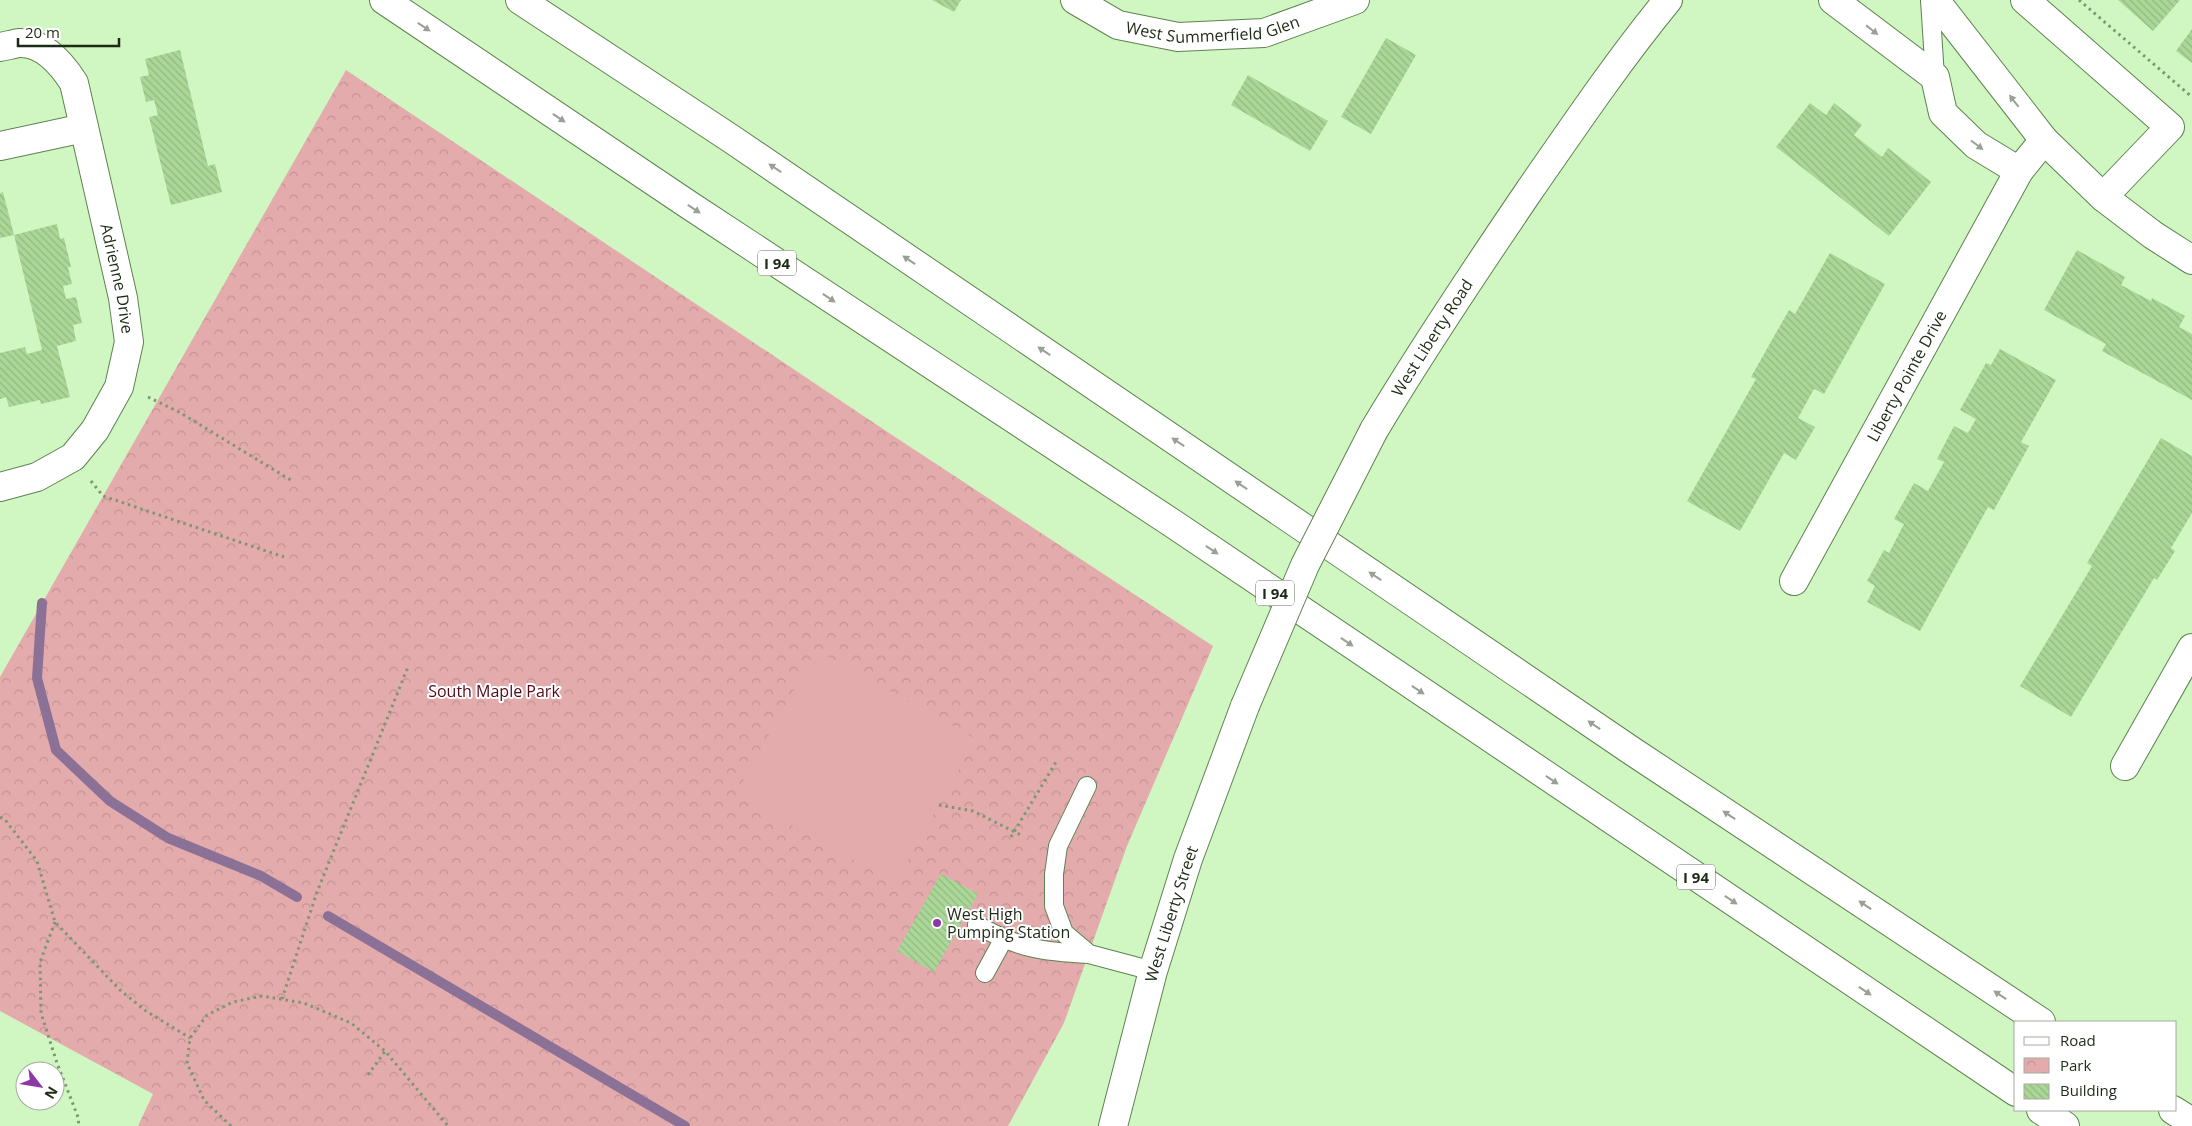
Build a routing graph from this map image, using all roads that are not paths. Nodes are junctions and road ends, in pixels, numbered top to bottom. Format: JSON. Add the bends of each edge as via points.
{"nodes":[{"id":1,"x":384,"y":0,"type":"edge"},
{"id":2,"x":520,"y":0,"type":"edge"},
{"id":3,"x":1075,"y":0,"type":"edge"},
{"id":4,"x":1355,"y":0,"type":"edge"},
{"id":5,"x":1668,"y":0,"type":"edge"},
{"id":6,"x":1833,"y":0,"type":"edge"},
{"id":7,"x":1930,"y":0,"type":"edge"},
{"id":8,"x":1935,"y":0,"type":"edge"},
{"id":9,"x":2025,"y":0,"type":"edge"},
{"id":10,"x":0,"y":47,"type":"edge"},
{"id":11,"x":1935,"y":77,"type":"junction"},
{"id":12,"x":84,"y":128,"type":"junction"},
{"id":13,"x":2044,"y":140,"type":"junction"},
{"id":14,"x":0,"y":146,"type":"edge"},
{"id":15,"x":2019,"y":171,"type":"junction"},
{"id":16,"x":2103,"y":197,"type":"junction"},
{"id":17,"x":2192,"y":260,"type":"edge"},
{"id":18,"x":0,"y":487,"type":"edge"},
{"id":19,"x":1794,"y":581,"type":"dead end"},
{"id":20,"x":2192,"y":648,"type":"edge"},
{"id":21,"x":1245,"y":706,"type":"joint"},
{"id":22,"x":2125,"y":766,"type":"dead end"},
{"id":23,"x":1087,"y":786,"type":"dead end"},
{"id":24,"x":976,"y":925,"type":"dead end"},
{"id":25,"x":1003,"y":940,"type":"junction"},
{"id":26,"x":1089,"y":954,"type":"junction"},
{"id":27,"x":1154,"y":971,"type":"junction"},
{"id":28,"x":985,"y":973,"type":"dead end"},
{"id":29,"x":2039,"y":1021,"type":"edge"},
{"id":30,"x":2014,"y":1091,"type":"edge"},
{"id":31,"x":2042,"y":1111,"type":"edge"},
{"id":32,"x":2175,"y":1111,"type":"edge"},
{"id":33,"x":2192,"y":1122,"type":"edge"},
{"id":34,"x":1113,"y":1126,"type":"edge"},
{"id":35,"x":2065,"y":1126,"type":"edge"}],
"edges":[{"from":1,"to":30,"type":"main road","number":"I 94","one_way":true,"via":[[689,206],[1172,523]]},
{"from":29,"to":2,"type":"main road","one_way":true,"via":[[1632,751],[730,138]]},
{"from":3,"to":4,"type":"main road","name":"West Summerfield Glen","via":[[1118,25],[1178,37],[1264,33]]},
{"from":5,"to":21,"type":"main road","name":"West Liberty Road","bridge":true,"via":[[1615,68],[1421,351],[1374,430],[1305,565]]},
{"from":6,"to":11,"type":"main road","one_way":true},
{"from":7,"to":11,"type":"lane"},
{"from":13,"to":8,"type":"main road","one_way":true},
{"from":9,"to":16,"type":"main road","via":[[2170,127]]},
{"from":10,"to":12,"type":"main road","name":"Adrienne Drive","via":[[20,43],[37,46],[62,64],[74,83]]},
{"from":11,"to":15,"type":"main road","one_way":true,"via":[[1943,113],[1976,145]]},
{"from":12,"to":14,"type":"main road"},
{"from":12,"to":18,"type":"main road","name":"Adrienne Drive","via":[[129,342],[119,386],[95,430],[73,457],[36,477]]},
{"from":13,"to":15,"type":"main road","name":"Liberty Pointe Drive"},
{"from":13,"to":16,"type":"main road"},
{"from":15,"to":19,"type":"main road","name":"Liberty Pointe Drive"},
{"from":16,"to":17,"type":"main road"},
{"from":20,"to":22,"type":"main road"},
{"from":21,"to":27,"type":"main road","name":"West Liberty Street","via":[[1188,859]]},
{"from":23,"to":26,"type":"lane","via":[[1058,846],[1054,906],[1064,933]]},
{"from":24,"to":25,"type":"lane"},
{"from":25,"to":26,"type":"lane","via":[[1053,953]]},
{"from":25,"to":28,"type":"lane"},
{"from":26,"to":27,"type":"lane"},
{"from":27,"to":34,"type":"main road","name":"West Liberty Street"},
{"from":31,"to":35,"type":"main road"},
{"from":32,"to":33,"type":"main road"}]}
